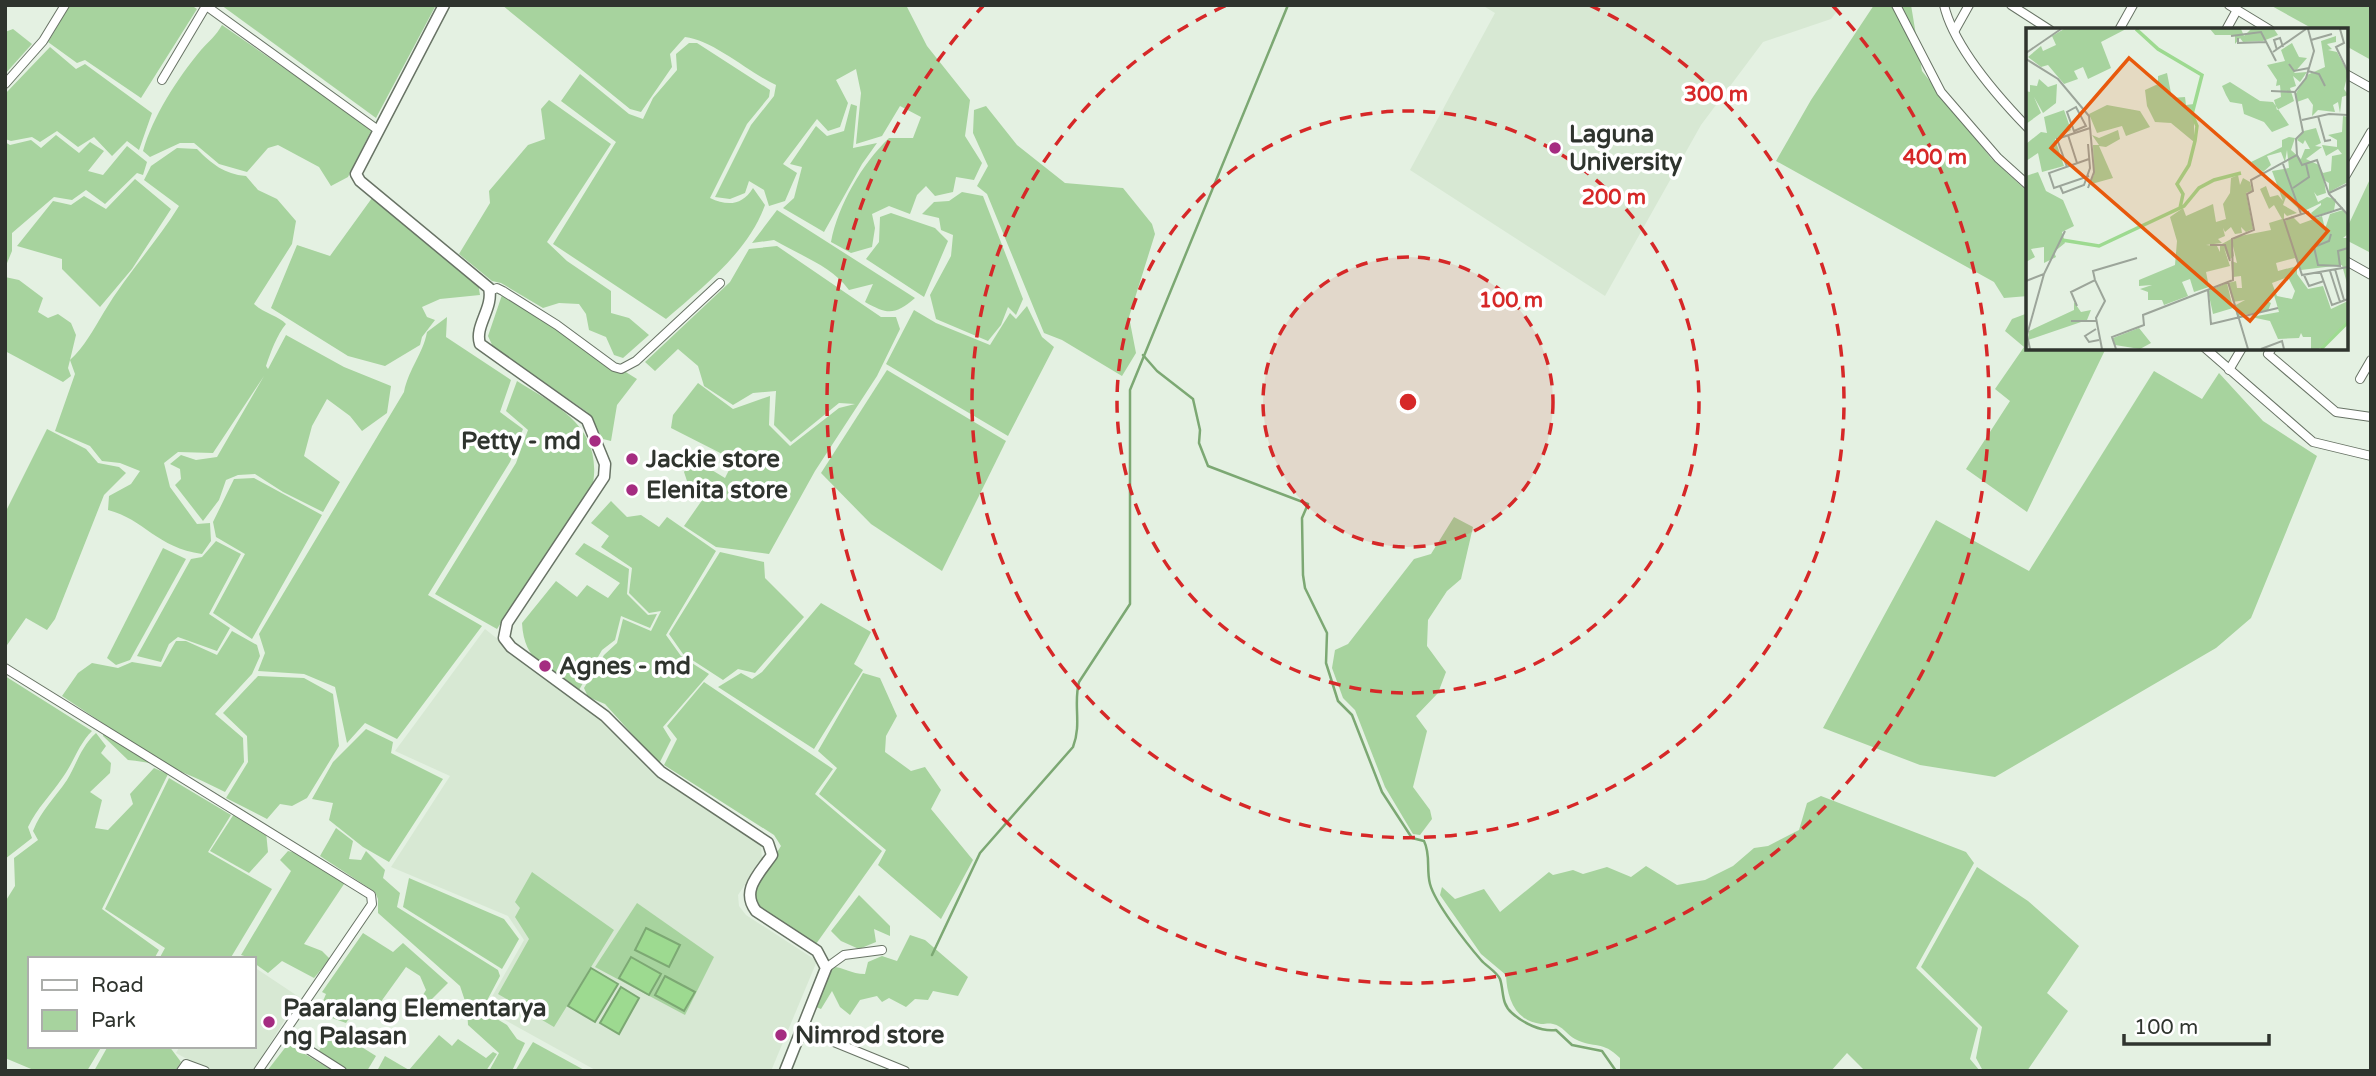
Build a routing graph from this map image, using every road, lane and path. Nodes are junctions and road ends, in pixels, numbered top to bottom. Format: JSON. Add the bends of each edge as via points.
{"nodes":[{"id":1,"x":65,"y":5,"type":"edge"},
{"id":2,"x":444,"y":5,"type":"edge"},
{"id":3,"x":1896,"y":5,"type":"edge"},
{"id":4,"x":1944,"y":5,"type":"edge"},
{"id":5,"x":1969,"y":5,"type":"edge"},
{"id":6,"x":2011,"y":5,"type":"edge"},
{"id":7,"x":2133,"y":5,"type":"edge"},
{"id":8,"x":2229,"y":5,"type":"edge"},
{"id":9,"x":206,"y":6,"type":"edge"},
{"id":10,"x":2237,"y":10,"type":"junction"},
{"id":11,"x":2047,"y":28,"type":"edge"},
{"id":12,"x":2120,"y":28,"type":"edge"},
{"id":13,"x":2227,"y":28,"type":"edge"},
{"id":14,"x":2267,"y":28,"type":"edge"},
{"id":15,"x":1955,"y":30,"type":"junction"},
{"id":16,"x":2348,"y":75,"type":"edge"},
{"id":17,"x":162,"y":80,"type":"dead end"},
{"id":18,"x":5,"y":84,"type":"edge"},
{"id":19,"x":2371,"y":88,"type":"edge"},
{"id":20,"x":2026,"y":126,"type":"edge"},
{"id":21,"x":378,"y":130,"type":"junction"},
{"id":22,"x":2371,"y":132,"type":"edge"},
{"id":23,"x":2348,"y":172,"type":"edge"},
{"id":24,"x":2026,"y":183,"type":"edge"},
{"id":25,"x":2348,"y":262,"type":"edge"},
{"id":26,"x":2371,"y":275,"type":"edge"},
{"id":27,"x":720,"y":283,"type":"dead end"},
{"id":28,"x":490,"y":291,"type":"junction"},
{"id":29,"x":2207,"y":350,"type":"edge"},
{"id":30,"x":2241,"y":350,"type":"edge"},
{"id":31,"x":2271,"y":350,"type":"edge"},
{"id":32,"x":2371,"y":360,"type":"edge"},
{"id":33,"x":2229,"y":370,"type":"junction"},
{"id":34,"x":2360,"y":379,"type":"dead end"},
{"id":35,"x":2371,"y":416,"type":"edge"},
{"id":36,"x":2371,"y":456,"type":"edge"},
{"id":37,"x":5,"y":668,"type":"edge"},
{"id":38,"x":883,"y":950,"type":"dead end"},
{"id":39,"x":825,"y":968,"type":"junction"},
{"id":40,"x":802,"y":1029,"type":"junction"},
{"id":41,"x":284,"y":1034,"type":"junction"},
{"id":42,"x":181,"y":1071,"type":"edge"},
{"id":43,"x":205,"y":1071,"type":"edge"},
{"id":44,"x":258,"y":1071,"type":"edge"},
{"id":45,"x":342,"y":1071,"type":"edge"},
{"id":46,"x":785,"y":1071,"type":"edge"},
{"id":47,"x":905,"y":1071,"type":"edge"}],
"edges":[{"from":1,"to":18,"type":"street","via":[[43,41]]},
{"from":2,"to":21,"type":"street"},
{"from":3,"to":24,"type":"street","via":[[1941,92]]},
{"from":4,"to":15,"type":"street"},
{"from":5,"to":15,"type":"street"},
{"from":6,"to":11,"type":"street"},
{"from":7,"to":12,"type":"street"},
{"from":8,"to":10,"type":"street"},
{"from":9,"to":17,"type":"street"},
{"from":9,"to":21,"type":"street"},
{"from":10,"to":13,"type":"street"},
{"from":10,"to":14,"type":"street"},
{"from":15,"to":20,"type":"street","via":[[1996,95]]},
{"from":16,"to":19,"type":"street"},
{"from":21,"to":28,"type":"street","via":[[356,170],[357,177]]},
{"from":22,"to":23,"type":"street"},
{"from":25,"to":26,"type":"street"},
{"from":27,"to":28,"type":"street","via":[[621,369],[503,291]]},
{"from":28,"to":39,"type":"street","via":[[491,303],[478,341],[587,420],[605,464],[600,484],[507,624],[506,642],[615,724],[661,772],[768,843],[772,855],[749,890],[749,901],[756,911],[817,951]]},
{"from":29,"to":33,"type":"street"},
{"from":30,"to":33,"type":"street"},
{"from":31,"to":35,"type":"street","via":[[2268,354],[2336,412]]},
{"from":32,"to":34,"type":"street"},
{"from":33,"to":36,"type":"street","via":[[2313,442]]},
{"from":37,"to":41,"type":"street","via":[[371,895],[372,904]]},
{"from":38,"to":39,"type":"street","via":[[844,955]]},
{"from":39,"to":40,"type":"street"},
{"from":40,"to":46,"type":"street"},
{"from":40,"to":47,"type":"street"},
{"from":41,"to":44,"type":"street"},
{"from":41,"to":45,"type":"street"},
{"from":42,"to":43,"type":"street","via":[[191,1063]]}]}
